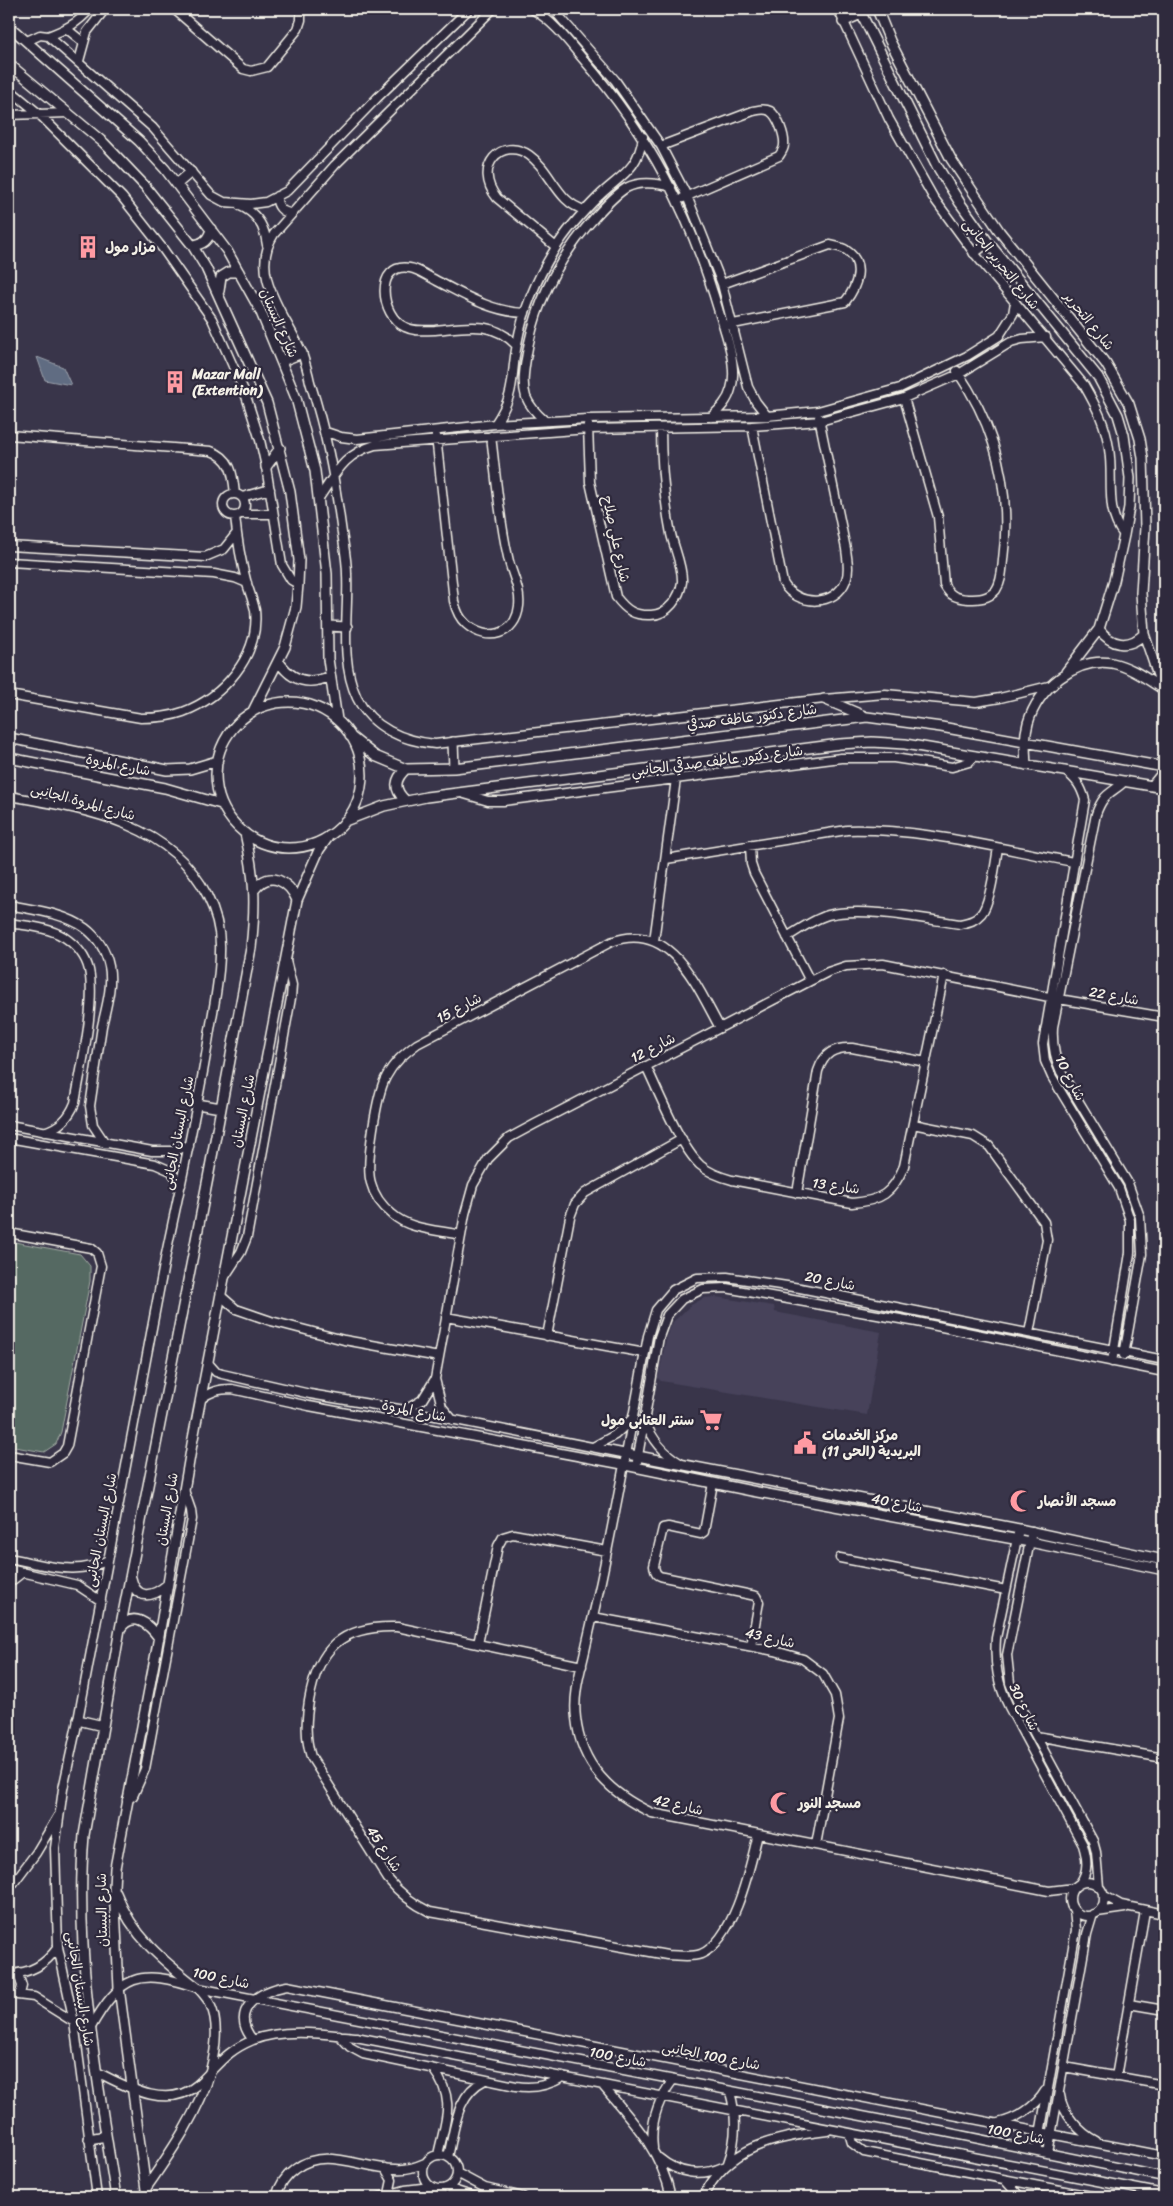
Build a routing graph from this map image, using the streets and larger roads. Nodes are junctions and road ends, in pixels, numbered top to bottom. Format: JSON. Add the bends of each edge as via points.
{"nodes":[{"id":1,"x":90,"y":9,"type":"edge"},
{"id":2,"x":104,"y":9,"type":"edge"},
{"id":3,"x":174,"y":9,"type":"edge"},
{"id":4,"x":301,"y":9,"type":"edge"},
{"id":5,"x":469,"y":9,"type":"edge"},
{"id":6,"x":493,"y":9,"type":"edge"},
{"id":7,"x":532,"y":9,"type":"edge"},
{"id":8,"x":553,"y":9,"type":"edge"},
{"id":9,"x":838,"y":9,"type":"edge"},
{"id":10,"x":877,"y":9,"type":"edge"},
{"id":11,"x":860,"y":11,"type":"edge"},
{"id":12,"x":562,"y":19,"type":"junction"},
{"id":13,"x":843,"y":22,"type":"junction"},
{"id":14,"x":9,"y":26,"type":"edge"},
{"id":15,"x":554,"y":26,"type":"junction"},
{"id":16,"x":67,"y":29,"type":"junction"},
{"id":17,"x":48,"y":36,"type":"junction"},
{"id":18,"x":27,"y":41,"type":"junction"},
{"id":19,"x":83,"y":42,"type":"junction"},
{"id":20,"x":78,"y":62,"type":"junction"},
{"id":21,"x":9,"y":64,"type":"edge"},
{"id":22,"x":9,"y":89,"type":"edge"},
{"id":23,"x":385,"y":90,"type":"junction"},
{"id":24,"x":396,"y":103,"type":"junction"},
{"id":25,"x":38,"y":113,"type":"junction"},
{"id":26,"x":68,"y":113,"type":"junction"},
{"id":27,"x":9,"y":115,"type":"edge"},
{"id":28,"x":643,"y":137,"type":"junction"},
{"id":29,"x":661,"y":146,"type":"junction"},
{"id":30,"x":951,"y":158,"type":"junction"},
{"id":31,"x":937,"y":166,"type":"junction"},
{"id":32,"x":190,"y":172,"type":"junction"},
{"id":33,"x":177,"y":184,"type":"junction"},
{"id":34,"x":671,"y":187,"type":"junction"},
{"id":35,"x":277,"y":196,"type":"junction"},
{"id":36,"x":687,"y":196,"type":"junction"},
{"id":37,"x":678,"y":201,"type":"junction"},
{"id":38,"x":236,"y":204,"type":"junction"},
{"id":39,"x":585,"y":210,"type":"junction"},
{"id":40,"x":292,"y":214,"type":"junction"},
{"id":41,"x":211,"y":229,"type":"junction"},
{"id":42,"x":988,"y":242,"type":"junction"},
{"id":43,"x":192,"y":245,"type":"junction"},
{"id":44,"x":267,"y":245,"type":"junction"},
{"id":45,"x":556,"y":248,"type":"junction"},
{"id":46,"x":974,"y":253,"type":"junction"},
{"id":47,"x":239,"y":272,"type":"junction"},
{"id":48,"x":539,"y":278,"type":"junction"},
{"id":49,"x":549,"y":284,"type":"junction"},
{"id":50,"x":722,"y":284,"type":"junction"},
{"id":51,"x":219,"y":296,"type":"junction"},
{"id":52,"x":1015,"y":302,"type":"junction"},
{"id":53,"x":525,"y":313,"type":"junction"},
{"id":54,"x":733,"y":324,"type":"junction"},
{"id":55,"x":724,"y":326,"type":"junction"},
{"id":56,"x":1046,"y":337,"type":"junction"},
{"id":57,"x":516,"y":345,"type":"junction"},
{"id":58,"x":302,"y":353,"type":"junction"},
{"id":59,"x":282,"y":362,"type":"junction"},
{"id":60,"x":952,"y":364,"type":"junction"},
{"id":61,"x":959,"y":374,"type":"junction"},
{"id":62,"x":904,"y":398,"type":"junction"},
{"id":63,"x":818,"y":410,"type":"junction"},
{"id":64,"x":767,"y":416,"type":"junction"},
{"id":65,"x":711,"y":417,"type":"junction"},
{"id":66,"x":588,"y":419,"type":"junction"},
{"id":67,"x":545,"y":421,"type":"junction"},
{"id":68,"x":820,"y":421,"type":"junction"},
{"id":69,"x":494,"y":424,"type":"junction"},
{"id":70,"x":752,"y":426,"type":"junction"},
{"id":71,"x":661,"y":428,"type":"junction"},
{"id":72,"x":588,"y":429,"type":"junction"},
{"id":73,"x":435,"y":430,"type":"junction"},
{"id":74,"x":326,"y":432,"type":"junction"},
{"id":75,"x":9,"y":435,"type":"edge"},
{"id":76,"x":491,"y":436,"type":"junction"},
{"id":77,"x":436,"y":440,"type":"junction"},
{"id":78,"x":280,"y":448,"type":"junction"},
{"id":79,"x":266,"y":467,"type":"junction"},
{"id":80,"x":334,"y":475,"type":"junction"},
{"id":81,"x":270,"y":489,"type":"junction"},
{"id":82,"x":239,"y":495,"type":"junction"},
{"id":83,"x":319,"y":498,"type":"junction"},
{"id":84,"x":274,"y":514,"type":"junction"},
{"id":85,"x":238,"y":515,"type":"junction"},
{"id":86,"x":236,"y":534,"type":"junction"},
{"id":87,"x":1124,"y":535,"type":"junction"},
{"id":88,"x":9,"y":546,"type":"edge"},
{"id":89,"x":106,"y":552,"type":"junction"},
{"id":90,"x":9,"y":562,"type":"edge"},
{"id":91,"x":105,"y":567,"type":"junction"},
{"id":92,"x":247,"y":584,"type":"junction"},
{"id":93,"x":298,"y":584,"type":"junction"},
{"id":94,"x":328,"y":626,"type":"junction"},
{"id":95,"x":347,"y":627,"type":"junction"},
{"id":96,"x":1099,"y":629,"type":"junction"},
{"id":97,"x":1144,"y":634,"type":"junction"},
{"id":98,"x":279,"y":662,"type":"junction"},
{"id":99,"x":1066,"y":672,"type":"junction"},
{"id":100,"x":330,"y":676,"type":"junction"},
{"id":101,"x":1053,"y":685,"type":"junction"},
{"id":102,"x":1164,"y":691,"type":"edge"},
{"id":103,"x":9,"y":695,"type":"edge"},
{"id":104,"x":824,"y":699,"type":"junction"},
{"id":105,"x":253,"y":711,"type":"junction"},
{"id":106,"x":867,"y":717,"type":"junction"},
{"id":107,"x":337,"y":720,"type":"junction"},
{"id":108,"x":350,"y":736,"type":"junction"},
{"id":109,"x":9,"y":738,"type":"edge"},
{"id":110,"x":453,"y":742,"type":"junction"},
{"id":111,"x":1025,"y":742,"type":"junction"},
{"id":112,"x":975,"y":756,"type":"junction"},
{"id":113,"x":9,"y":758,"type":"edge"},
{"id":114,"x":217,"y":761,"type":"junction"},
{"id":115,"x":1026,"y":765,"type":"junction"},
{"id":116,"x":1164,"y":767,"type":"edge"},
{"id":117,"x":454,"y":768,"type":"junction"},
{"id":118,"x":406,"y":769,"type":"junction"},
{"id":119,"x":1065,"y":771,"type":"junction"},
{"id":120,"x":1164,"y":771,"type":"edge"},
{"id":121,"x":676,"y":779,"type":"junction"},
{"id":122,"x":1125,"y":781,"type":"junction"},
{"id":123,"x":1152,"y":786,"type":"junction"},
{"id":124,"x":1164,"y":788,"type":"edge"},
{"id":125,"x":461,"y":793,"type":"junction"},
{"id":126,"x":9,"y":796,"type":"edge"},
{"id":127,"x":405,"y":800,"type":"junction"},
{"id":128,"x":221,"y":804,"type":"junction"},
{"id":129,"x":345,"y":821,"type":"junction"},
{"id":130,"x":245,"y":833,"type":"junction"},
{"id":131,"x":329,"y":836,"type":"junction"},
{"id":132,"x":750,"y":846,"type":"junction"},
{"id":133,"x":998,"y":848,"type":"junction"},
{"id":134,"x":666,"y":859,"type":"junction"},
{"id":135,"x":1074,"y":862,"type":"junction"},
{"id":136,"x":195,"y":875,"type":"joint"},
{"id":137,"x":255,"y":889,"type":"junction"},
{"id":138,"x":297,"y":900,"type":"junction"},
{"id":139,"x":9,"y":905,"type":"edge"},
{"id":140,"x":9,"y":922,"type":"edge"},
{"id":141,"x":787,"y":937,"type":"junction"},
{"id":142,"x":654,"y":941,"type":"junction"},
{"id":143,"x":286,"y":961,"type":"junction"},
{"id":144,"x":944,"y":975,"type":"junction"},
{"id":145,"x":810,"y":981,"type":"junction"},
{"id":146,"x":1050,"y":997,"type":"junction"},
{"id":147,"x":1059,"y":999,"type":"junction"},
{"id":148,"x":1164,"y":1017,"type":"edge"},
{"id":149,"x":720,"y":1028,"type":"junction"},
{"id":150,"x":926,"y":1062,"type":"junction"},
{"id":151,"x":646,"y":1066,"type":"junction"},
{"id":152,"x":198,"y":1104,"type":"junction"},
{"id":153,"x":221,"y":1108,"type":"junction"},
{"id":154,"x":82,"y":1110,"type":"junction"},
{"id":155,"x":913,"y":1124,"type":"junction"},
{"id":156,"x":10,"y":1126,"type":"edge"},
{"id":157,"x":44,"y":1132,"type":"junction"},
{"id":158,"x":9,"y":1138,"type":"edge"},
{"id":159,"x":682,"y":1139,"type":"junction"},
{"id":160,"x":105,"y":1142,"type":"junction"},
{"id":161,"x":189,"y":1146,"type":"junction"},
{"id":162,"x":148,"y":1150,"type":"junction"},
{"id":163,"x":146,"y":1162,"type":"junction"},
{"id":164,"x":181,"y":1185,"type":"junction"},
{"id":165,"x":797,"y":1193,"type":"junction"},
{"id":166,"x":9,"y":1233,"type":"edge"},
{"id":167,"x":461,"y":1234,"type":"junction"},
{"id":168,"x":224,"y":1278,"type":"junction"},
{"id":169,"x":221,"y":1296,"type":"junction"},
{"id":170,"x":446,"y":1318,"type":"junction"},
{"id":171,"x":1026,"y":1332,"type":"junction"},
{"id":172,"x":547,"y":1336,"type":"junction"},
{"id":173,"x":1021,"y":1343,"type":"junction"},
{"id":174,"x":1114,"y":1350,"type":"junction"},
{"id":175,"x":1124,"y":1352,"type":"junction"},
{"id":176,"x":645,"y":1353,"type":"junction"},
{"id":177,"x":439,"y":1357,"type":"junction"},
{"id":178,"x":1164,"y":1360,"type":"edge"},
{"id":179,"x":208,"y":1362,"type":"junction"},
{"id":180,"x":1112,"y":1362,"type":"junction"},
{"id":181,"x":1122,"y":1364,"type":"junction"},
{"id":182,"x":1164,"y":1372,"type":"edge"},
{"id":183,"x":435,"y":1379,"type":"junction"},
{"id":184,"x":201,"y":1399,"type":"junction"},
{"id":185,"x":405,"y":1410,"type":"junction"},
{"id":186,"x":633,"y":1418,"type":"junction"},
{"id":187,"x":453,"y":1420,"type":"junction"},
{"id":188,"x":645,"y":1420,"type":"junction"},
{"id":189,"x":593,"y":1448,"type":"junction"},
{"id":190,"x":626,"y":1454,"type":"junction"},
{"id":191,"x":9,"y":1455,"type":"edge"},
{"id":192,"x":638,"y":1456,"type":"junction"},
{"id":193,"x":624,"y":1464,"type":"junction"},
{"id":194,"x":684,"y":1465,"type":"junction"},
{"id":195,"x":636,"y":1467,"type":"junction"},
{"id":196,"x":713,"y":1483,"type":"junction"},
{"id":197,"x":184,"y":1490,"type":"junction"},
{"id":198,"x":1020,"y":1529,"type":"junction"},
{"id":199,"x":1032,"y":1531,"type":"junction"},
{"id":200,"x":1017,"y":1540,"type":"junction"},
{"id":201,"x":1030,"y":1542,"type":"junction"},
{"id":202,"x":607,"y":1551,"type":"junction"},
{"id":203,"x":9,"y":1558,"type":"edge"},
{"id":204,"x":840,"y":1558,"type":"dead end"},
{"id":205,"x":108,"y":1560,"type":"junction"},
{"id":206,"x":1164,"y":1560,"type":"edge"},
{"id":207,"x":1012,"y":1562,"type":"junction"},
{"id":208,"x":1025,"y":1564,"type":"junction"},
{"id":209,"x":9,"y":1569,"type":"edge"},
{"id":210,"x":76,"y":1570,"type":"junction"},
{"id":211,"x":1164,"y":1570,"type":"edge"},
{"id":212,"x":23,"y":1572,"type":"junction"},
{"id":213,"x":130,"y":1576,"type":"junction"},
{"id":214,"x":9,"y":1583,"type":"edge"},
{"id":215,"x":77,"y":1585,"type":"junction"},
{"id":216,"x":167,"y":1585,"type":"junction"},
{"id":217,"x":1006,"y":1590,"type":"junction"},
{"id":218,"x":101,"y":1601,"type":"junction"},
{"id":219,"x":593,"y":1617,"type":"junction"},
{"id":220,"x":120,"y":1629,"type":"junction"},
{"id":221,"x":159,"y":1638,"type":"junction"},
{"id":222,"x":478,"y":1644,"type":"junction"},
{"id":223,"x":751,"y":1646,"type":"junction"},
{"id":224,"x":582,"y":1666,"type":"junction"},
{"id":225,"x":78,"y":1720,"type":"junction"},
{"id":226,"x":102,"y":1726,"type":"junction"},
{"id":227,"x":1036,"y":1736,"type":"junction"},
{"id":228,"x":1164,"y":1758,"type":"edge"},
{"id":229,"x":127,"y":1800,"type":"junction"},
{"id":230,"x":59,"y":1814,"type":"junction"},
{"id":231,"x":758,"y":1834,"type":"junction"},
{"id":232,"x":816,"y":1845,"type":"junction"},
{"id":233,"x":1077,"y":1885,"type":"junction"},
{"id":234,"x":114,"y":1888,"type":"junction"},
{"id":235,"x":9,"y":1889,"type":"edge"},
{"id":236,"x":1049,"y":1891,"type":"junction"},
{"id":237,"x":1101,"y":1891,"type":"junction"},
{"id":238,"x":1072,"y":1906,"type":"junction"},
{"id":239,"x":1132,"y":1908,"type":"junction"},
{"id":240,"x":1145,"y":1910,"type":"junction"},
{"id":241,"x":1095,"y":1913,"type":"junction"},
{"id":242,"x":1164,"y":1914,"type":"edge"},
{"id":243,"x":58,"y":1947,"type":"junction"},
{"id":244,"x":9,"y":1974,"type":"edge"},
{"id":245,"x":18,"y":1974,"type":"junction"},
{"id":246,"x":119,"y":1988,"type":"junction"},
{"id":247,"x":198,"y":1988,"type":"junction"},
{"id":248,"x":9,"y":1994,"type":"edge"},
{"id":249,"x":20,"y":1994,"type":"junction"},
{"id":250,"x":256,"y":1998,"type":"junction"},
{"id":251,"x":1128,"y":2004,"type":"junction"},
{"id":252,"x":1164,"y":2010,"type":"edge"},
{"id":253,"x":74,"y":2022,"type":"junction"},
{"id":254,"x":90,"y":2029,"type":"junction"},
{"id":255,"x":339,"y":2035,"type":"junction"},
{"id":256,"x":253,"y":2040,"type":"junction"},
{"id":257,"x":1064,"y":2067,"type":"junction"},
{"id":258,"x":211,"y":2069,"type":"junction"},
{"id":259,"x":434,"y":2069,"type":"junction"},
{"id":260,"x":96,"y":2072,"type":"junction"},
{"id":261,"x":1116,"y":2076,"type":"junction"},
{"id":262,"x":563,"y":2077,"type":"junction"},
{"id":263,"x":486,"y":2080,"type":"junction"},
{"id":264,"x":673,"y":2080,"type":"junction"},
{"id":265,"x":602,"y":2085,"type":"junction"},
{"id":266,"x":1048,"y":2085,"type":"junction"},
{"id":267,"x":1164,"y":2085,"type":"edge"},
{"id":268,"x":132,"y":2090,"type":"junction"},
{"id":269,"x":1059,"y":2091,"type":"junction"},
{"id":270,"x":730,"y":2092,"type":"junction"},
{"id":271,"x":661,"y":2097,"type":"junction"},
{"id":272,"x":734,"y":2112,"type":"junction"},
{"id":273,"x":994,"y":2124,"type":"junction"},
{"id":274,"x":834,"y":2131,"type":"junction"},
{"id":275,"x":1040,"y":2132,"type":"junction"},
{"id":276,"x":849,"y":2133,"type":"junction"},
{"id":277,"x":1051,"y":2135,"type":"junction"},
{"id":278,"x":106,"y":2136,"type":"junction"},
{"id":279,"x":88,"y":2138,"type":"junction"},
{"id":280,"x":1102,"y":2144,"type":"junction"},
{"id":281,"x":653,"y":2148,"type":"junction"},
{"id":282,"x":1037,"y":2151,"type":"junction"},
{"id":283,"x":1048,"y":2153,"type":"junction"},
{"id":284,"x":438,"y":2155,"type":"junction"},
{"id":285,"x":1164,"y":2156,"type":"edge"},
{"id":286,"x":448,"y":2157,"type":"junction"},
{"id":287,"x":658,"y":2157,"type":"junction"},
{"id":288,"x":425,"y":2163,"type":"junction"},
{"id":289,"x":727,"y":2164,"type":"junction"},
{"id":290,"x":385,"y":2168,"type":"junction"},
{"id":291,"x":457,"y":2173,"type":"junction"},
{"id":292,"x":1164,"y":2177,"type":"edge"},
{"id":293,"x":1004,"y":2180,"type":"junction"},
{"id":294,"x":430,"y":2187,"type":"junction"},
{"id":295,"x":447,"y":2188,"type":"junction"},
{"id":296,"x":148,"y":2194,"type":"edge"},
{"id":297,"x":389,"y":2194,"type":"junction"},
{"id":298,"x":1164,"y":2194,"type":"edge"},
{"id":299,"x":97,"y":2197,"type":"edge"},
{"id":300,"x":116,"y":2197,"type":"edge"},
{"id":301,"x":276,"y":2197,"type":"edge"},
{"id":302,"x":380,"y":2197,"type":"edge"},
{"id":303,"x":475,"y":2197,"type":"edge"},
{"id":304,"x":518,"y":2197,"type":"edge"},
{"id":305,"x":671,"y":2197,"type":"edge"},
{"id":306,"x":703,"y":2197,"type":"edge"},
{"id":307,"x":1020,"y":2197,"type":"edge"},
{"id":308,"x":1096,"y":2197,"type":"edge"}],
"edges":[{"from":1,"to":16,"type":"street"},
{"from":2,"to":19,"type":"street"},
{"from":3,"to":4,"type":"street","via":[[243,69],[251,71],[267,67],[298,29]]},
{"from":5,"to":23,"type":"street"},
{"from":6,"to":24,"type":"street"},
{"from":7,"to":15,"type":"street"},
{"from":8,"to":12,"type":"street"},
{"from":9,"to":13,"type":"street","name":"شارع التحرير الجانبى"},
{"from":10,"to":30,"type":"street","name":"شارع التحرير","via":[[890,41]]},
{"from":11,"to":13,"type":"street"},
{"from":11,"to":31,"type":"street","name":"شارع التحرير"},
{"from":12,"to":15,"type":"street"},
{"from":12,"to":29,"type":"street","via":[[616,80]]},
{"from":13,"to":46,"type":"street","name":"شارع التحرير الجانبى","via":[[889,119],[928,189]]},
{"from":14,"to":18,"type":"street","name":"شارع البستان"},
{"from":15,"to":28,"type":"street","via":[[604,83]]},
{"from":16,"to":17,"type":"street"},
{"from":16,"to":19,"type":"street"},
{"from":17,"to":18,"type":"street","via":[[40,35]]},
{"from":17,"to":20,"type":"street"},
{"from":18,"to":33,"type":"street","name":"شارع البستان","via":[[139,141]]},
{"from":19,"to":20,"type":"street"},
{"from":20,"to":32,"type":"street","via":[[153,128]]},
{"from":21,"to":26,"type":"street"},
{"from":22,"to":25,"type":"street"},
{"from":23,"to":24,"type":"street"},
{"from":23,"to":35,"type":"street","via":[[287,191]]},
{"from":24,"to":40,"type":"street","via":[[335,164]]},
{"from":25,"to":26,"type":"street"},
{"from":25,"to":27,"type":"street"},
{"from":25,"to":79,"type":"street","via":[[122,197],[212,319],[245,393]]},
{"from":26,"to":43,"type":"street","via":[[104,143]]},
{"from":28,"to":34,"type":"street"},
{"from":28,"to":39,"type":"street","via":[[637,161]]},
{"from":29,"to":36,"type":"street"},
{"from":29,"to":36,"type":"street","via":[[753,111],[761,109],[775,116],[784,145],[779,156]]},
{"from":30,"to":31,"type":"street"},
{"from":30,"to":97,"type":"street","name":"شارع التحرير","via":[[1000,232],[1106,364],[1129,404],[1143,458],[1145,527],[1141,593]]},
{"from":31,"to":42,"type":"street","name":"شارع التحرير"},
{"from":32,"to":33,"type":"street"},
{"from":32,"to":38,"type":"street","via":[[211,195]]},
{"from":33,"to":41,"type":"street","name":"شارع البستان"},
{"from":34,"to":37,"type":"street"},
{"from":34,"to":49,"type":"street","via":[[648,183],[626,188],[582,232]]},
{"from":35,"to":38,"type":"street","via":[[266,202]]},
{"from":35,"to":40,"type":"street","via":[[282,210]]},
{"from":36,"to":37,"type":"street"},
{"from":36,"to":50,"type":"street"},
{"from":37,"to":55,"type":"street","via":[[699,250]]},
{"from":38,"to":44,"type":"street","via":[[258,220]]},
{"from":39,"to":45,"type":"street"},
{"from":39,"to":45,"type":"street","via":[[568,202],[530,155],[508,150],[492,160],[486,176],[489,188]]},
{"from":40,"to":44,"type":"street"},
{"from":41,"to":43,"type":"street","via":[[206,240]]},
{"from":41,"to":47,"type":"street","name":"شارع البستان"},
{"from":42,"to":46,"type":"street"},
{"from":42,"to":87,"type":"street","name":"شارع التحرير","via":[[1085,360],[1109,395],[1128,456],[1129,507]]},
{"from":43,"to":51,"type":"street"},
{"from":44,"to":58,"type":"street","via":[[266,281]]},
{"from":45,"to":48,"type":"street"},
{"from":46,"to":52,"type":"street","name":"شارع التحرير الجانبى"},
{"from":47,"to":51,"type":"street","via":[[229,272],[221,277]]},
{"from":47,"to":59,"type":"street","name":"شارع البستان","via":[[260,310]]},
{"from":48,"to":49,"type":"street"},
{"from":48,"to":53,"type":"street"},
{"from":49,"to":67,"type":"street","via":[[533,325],[523,384],[526,398]]},
{"from":50,"to":54,"type":"street"},
{"from":50,"to":54,"type":"street","via":[[830,245],[845,249],[856,261],[858,276],[854,290],[845,302]]},
{"from":51,"to":78,"type":"street","via":[[267,403]]},
{"from":52,"to":56,"type":"street","name":"شارع التحرير الجانبى"},
{"from":52,"to":60,"type":"street","via":[[1010,320],[999,336]]},
{"from":53,"to":57,"type":"street"},
{"from":53,"to":57,"type":"street","via":[[502,311],[481,304],[411,268],[396,270],[385,282],[383,290],[388,311],[403,326],[422,331],[485,327],[502,333]]},
{"from":54,"to":55,"type":"street"},
{"from":54,"to":64,"type":"street","via":[[748,387]]},
{"from":55,"to":65,"type":"street","via":[[734,372],[732,389],[724,405]]},
{"from":56,"to":61,"type":"street","via":[[1011,342]]},
{"from":56,"to":87,"type":"street","name":"شارع التحرير الجانبى","via":[[1096,405],[1110,451],[1113,518]]},
{"from":57,"to":69,"type":"street","via":[[510,397]]},
{"from":58,"to":59,"type":"street"},
{"from":58,"to":74,"type":"street"},
{"from":59,"to":83,"type":"street","name":"شارع البستان","via":[[303,422]]},
{"from":60,"to":61,"type":"street"},
{"from":60,"to":63,"type":"street","via":[[900,388]]},
{"from":61,"to":62,"type":"street"},
{"from":61,"to":62,"type":"street","via":[[988,429],[1004,493],[1005,544],[1001,574],[995,591],[988,596],[956,598],[944,585],[938,517]]},
{"from":62,"to":68,"type":"street"},
{"from":63,"to":64,"type":"street"},
{"from":63,"to":68,"type":"street"},
{"from":64,"to":65,"type":"street"},
{"from":65,"to":66,"type":"street"},
{"from":66,"to":67,"type":"street"},
{"from":66,"to":72,"type":"street","name":"شارع علي صلاح"},
{"from":67,"to":69,"type":"street"},
{"from":68,"to":70,"type":"street"},
{"from":68,"to":70,"type":"street","via":[[848,570],[844,584],[836,593],[814,601],[794,596],[783,584]]},
{"from":69,"to":73,"type":"street"},
{"from":70,"to":71,"type":"street"},
{"from":71,"to":72,"type":"street"},
{"from":71,"to":72,"type":"street","name":"شارع علي صلاح","via":[[661,475],[682,579],[674,602],[654,615],[639,615],[626,609],[616,597],[590,482]]},
{"from":72,"to":76,"type":"street"},
{"from":73,"to":74,"type":"street","via":[[357,439]]},
{"from":73,"to":77,"type":"street"},
{"from":74,"to":80,"type":"street"},
{"from":75,"to":82,"type":"street","via":[[211,451],[224,457],[232,469]]},
{"from":76,"to":77,"type":"street"},
{"from":76,"to":77,"type":"street","via":[[508,558],[519,594],[519,606],[511,626],[502,633],[490,635],[477,632],[457,613]]},
{"from":77,"to":80,"type":"street","via":[[374,445],[362,449],[351,455]]},
{"from":78,"to":79,"type":"street"},
{"from":78,"to":93,"type":"street","via":[[290,492],[299,560]]},
{"from":79,"to":81,"type":"street"},
{"from":80,"to":83,"type":"street"},
{"from":80,"to":95,"type":"street","via":[[347,573]]},
{"from":81,"to":82,"type":"street"},
{"from":81,"to":84,"type":"street"},
{"from":82,"to":85,"type":"street","via":[[245,506]]},
{"from":82,"to":85,"type":"street","via":[[226,497],[224,507],[229,514]]},
{"from":83,"to":94,"type":"street","name":"شارع البستان","via":[[327,574]]},
{"from":84,"to":85,"type":"street"},
{"from":84,"to":93,"type":"street","via":[[282,565],[291,580]]},
{"from":85,"to":86,"type":"street"},
{"from":86,"to":89,"type":"street","via":[[224,549],[206,557]]},
{"from":86,"to":92,"type":"street"},
{"from":87,"to":96,"type":"street","name":"شارع التحرير"},
{"from":88,"to":89,"type":"street"},
{"from":89,"to":91,"type":"street"},
{"from":90,"to":91,"type":"street"},
{"from":91,"to":92,"type":"street","via":[[221,574]]},
{"from":92,"to":103,"type":"street","via":[[252,596],[255,624],[248,651],[230,680],[199,705],[161,718],[141,718]]},
{"from":93,"to":98,"type":"street","via":[[291,629]]},
{"from":94,"to":95,"type":"street"},
{"from":94,"to":100,"type":"street","name":"شارع البستان"},
{"from":95,"to":110,"type":"street","via":[[347,665],[351,683],[369,715],[383,727],[416,742]]},
{"from":96,"to":97,"type":"street","via":[[1109,640],[1124,644],[1139,640]]},
{"from":96,"to":99,"type":"street","name":"شارع التحرير"},
{"from":97,"to":102,"type":"street","name":"شارع التحرير"},
{"from":98,"to":100,"type":"street","via":[[292,677],[301,681]]},
{"from":98,"to":105,"type":"street"},
{"from":99,"to":101,"type":"street","name":"شارع التحرير"},
{"from":99,"to":102,"type":"street","via":[[1086,664],[1112,663],[1136,671]]},
{"from":100,"to":107,"type":"street","name":"شارع البستان"},
{"from":101,"to":104,"type":"street","via":[[976,702],[885,694]]},
{"from":101,"to":111,"type":"street","name":"شارع التحرير","via":[[1033,710]]},
{"from":104,"to":106,"type":"street"},
{"from":104,"to":110,"type":"street"},
{"from":105,"to":107,"type":"street","via":[[274,704],[296,703],[318,708]]},
{"from":105,"to":114,"type":"street","via":[[229,732]]},
{"from":106,"to":111,"type":"street","name":"شارع دكتور عاطف صدقي"},
{"from":106,"to":117,"type":"street","name":"شارع دكتور عاطف صدقي"},
{"from":107,"to":108,"type":"street"},
{"from":108,"to":118,"type":"street","name":"شارع دكتور عاطف صدقي","via":[[375,756]]},
{"from":108,"to":129,"type":"street","via":[[362,771],[355,806]]},
{"from":109,"to":114,"type":"street","name":"شارع المروة","via":[[167,770],[190,769]]},
{"from":110,"to":117,"type":"street"},
{"from":111,"to":115,"type":"street","name":"شارع التحرير"},
{"from":111,"to":116,"type":"street","name":"شارع دكتور عاطف صدقي"},
{"from":112,"to":115,"type":"street"},
{"from":112,"to":121,"type":"street","name":"شارع دكتور عاطف صدقي الجانبي","via":[[969,762],[952,767],[859,756]]},
{"from":112,"to":125,"type":"street","via":[[905,744],[840,744]]},
{"from":113,"to":128,"type":"street","name":"شارع المروة","via":[[165,788]]},
{"from":114,"to":128,"type":"street","via":[[216,783]]},
{"from":115,"to":119,"type":"street"},
{"from":117,"to":118,"type":"street","name":"شارع دكتور عاطف صدقي"},
{"from":118,"to":127,"type":"street","via":[[396,785],[398,794]]},
{"from":119,"to":122,"type":"street"},
{"from":119,"to":135,"type":"street","name":"شارع 10","via":[[1082,788],[1085,800]]},
{"from":120,"to":123,"type":"street"},
{"from":121,"to":125,"type":"street","name":"شارع دكتور عاطف صدقي الجانبي","via":[[503,801]]},
{"from":121,"to":134,"type":"street"},
{"from":122,"to":123,"type":"street"},
{"from":122,"to":147,"type":"street","name":"شارع 10","via":[[1100,802],[1096,814]]},
{"from":123,"to":124,"type":"street"},
{"from":125,"to":127,"type":"street"},
{"from":126,"to":136,"type":"street","name":"شارع المروة الجانبى","via":[[132,826],[168,847]]},
{"from":127,"to":129,"type":"street"},
{"from":128,"to":130,"type":"street"},
{"from":129,"to":131,"type":"street"},
{"from":130,"to":131,"type":"street","via":[[265,844],[287,848],[309,845]]},
{"from":130,"to":137,"type":"street","name":"شارع البستان"},
{"from":131,"to":138,"type":"street","name":"شارع البستان","via":[[319,850]]},
{"from":132,"to":133,"type":"street","via":[[847,830],[870,830],[925,835]]},
{"from":132,"to":134,"type":"street"},
{"from":132,"to":141,"type":"street","via":[[754,873]]},
{"from":133,"to":135,"type":"street"},
{"from":133,"to":141,"type":"street","via":[[983,913],[973,921],[960,924],[844,912],[826,916]]},
{"from":134,"to":142,"type":"street"},
{"from":135,"to":146,"type":"street","name":"شارع 10"},
{"from":136,"to":152,"type":"street","name":"شارع البستان الجانبى","via":[[207,895],[220,935]]},
{"from":137,"to":138,"type":"street","via":[[265,880],[281,881],[293,890]]},
{"from":137,"to":153,"type":"street","name":"شارع البستان","via":[[250,948]]},
{"from":138,"to":143,"type":"street","name":"شارع البستان"},
{"from":139,"to":154,"type":"street","via":[[51,914],[86,928],[97,939],[109,966],[109,987]]},
{"from":140,"to":154,"type":"street","via":[[62,936],[78,950],[88,968],[91,996]]},
{"from":141,"to":145,"type":"street"},
{"from":142,"to":149,"type":"street","name":"شارع 15","via":[[669,950],[686,968]]},
{"from":142,"to":167,"type":"street","name":"شارع 15","via":[[636,937],[611,942],[417,1044],[398,1058],[385,1079],[379,1102],[368,1162],[370,1182],[379,1201],[393,1216],[411,1225]]},
{"from":143,"to":168,"type":"street","name":"شارع البستان"},
{"from":143,"to":168,"type":"street","via":[[292,998],[247,1237]]},
{"from":144,"to":145,"type":"street","name":"شارع 12","via":[[866,963],[846,966]]},
{"from":144,"to":146,"type":"street","name":"شارع 12"},
{"from":144,"to":150,"type":"street","name":"شارع 13"},
{"from":145,"to":149,"type":"street","name":"شارع 12"},
{"from":146,"to":147,"type":"street","name":"شارع 12"},
{"from":146,"to":174,"type":"street","name":"شارع 10","via":[[1043,1044],[1045,1061],[1119,1188],[1130,1220],[1130,1253]]},
{"from":147,"to":148,"type":"street","name":"شارع 22"},
{"from":147,"to":175,"type":"street","name":"شارع 10","via":[[1053,1027],[1055,1058],[1128,1183],[1140,1217],[1142,1254]]},
{"from":149,"to":151,"type":"street","name":"شارع 12"},
{"from":150,"to":155,"type":"street","name":"شارع 13"},
{"from":150,"to":165,"type":"street","via":[[841,1047],[822,1060]]},
{"from":151,"to":159,"type":"street","name":"شارع 13"},
{"from":151,"to":167,"type":"street","name":"شارع 12","via":[[509,1138],[488,1159],[473,1185]]},
{"from":152,"to":153,"type":"street"},
{"from":152,"to":161,"type":"street","name":"شارع البستان الجانبى"},
{"from":153,"to":213,"type":"street","name":"شارع البستان"},
{"from":154,"to":157,"type":"street"},
{"from":154,"to":160,"type":"street"},
{"from":155,"to":165,"type":"street","name":"شارع 13","via":[[904,1166],[897,1182],[885,1195],[869,1202],[852,1203]]},
{"from":155,"to":171,"type":"street","via":[[973,1136],[989,1146],[1044,1222],[1047,1240]]},
{"from":156,"to":157,"type":"street"},
{"from":156,"to":158,"type":"street"},
{"from":157,"to":160,"type":"street"},
{"from":158,"to":163,"type":"street"},
{"from":159,"to":165,"type":"street","name":"شارع 13","via":[[702,1167],[717,1176]]},
{"from":159,"to":172,"type":"street","via":[[585,1193],[575,1204]]},
{"from":160,"to":162,"type":"street"},
{"from":161,"to":162,"type":"street","via":[[166,1152]]},
{"from":161,"to":164,"type":"street","name":"شارع البستان الجانبى"},
{"from":162,"to":163,"type":"street"},
{"from":163,"to":164,"type":"street","via":[[166,1168]]},
{"from":164,"to":205,"type":"street","name":"شارع البستان الجانبى"},
{"from":166,"to":191,"type":"street","via":[[90,1248],[97,1253],[101,1266],[67,1446],[63,1454],[50,1462]]},
{"from":167,"to":170,"type":"street","name":"شارع 12"},
{"from":168,"to":169,"type":"street","name":"شارع البستان"},
{"from":169,"to":177,"type":"street","via":[[236,1309],[271,1321],[344,1340]]},
{"from":169,"to":179,"type":"street","name":"شارع البستان"},
{"from":170,"to":172,"type":"street"},
{"from":170,"to":177,"type":"street","name":"شارع 12"},
{"from":171,"to":173,"type":"street"},
{"from":171,"to":174,"type":"street","name":"شارع 20"},
{"from":171,"to":176,"type":"street","name":"شارع 20","via":[[800,1288],[727,1278],[697,1278],[673,1290],[656,1310]]},
{"from":172,"to":176,"type":"street"},
{"from":173,"to":180,"type":"street","name":"شارع 20"},
{"from":173,"to":188,"type":"street","name":"شارع 20","via":[[726,1288],[703,1289],[682,1299],[667,1316],[659,1337]]},
{"from":174,"to":175,"type":"street","name":"شارع 20"},
{"from":174,"to":180,"type":"street","name":"شارع 10"},
{"from":175,"to":178,"type":"street","name":"شارع 20"},
{"from":175,"to":181,"type":"street","name":"شارع 10"},
{"from":176,"to":186,"type":"street","name":"شارع 20"},
{"from":177,"to":183,"type":"street","name":"شارع 12"},
{"from":179,"to":184,"type":"street","name":"شارع البستان"},
{"from":179,"to":185,"type":"street","name":"شارع المروة","via":[[222,1374],[310,1394]]},
{"from":180,"to":181,"type":"street","name":"شارع 20"},
{"from":181,"to":182,"type":"street","name":"شارع 20"},
{"from":183,"to":185,"type":"street","name":"شارع 12","via":[[422,1400]]},
{"from":183,"to":187,"type":"street","name":"شارع 12","via":[[442,1408]]},
{"from":184,"to":193,"type":"street","name":"شارع المروة","via":[[210,1392],[232,1389]]},
{"from":184,"to":197,"type":"street","name":"شارع البستان"},
{"from":185,"to":187,"type":"street","name":"شارع المروة"},
{"from":186,"to":189,"type":"street","via":[[615,1435]]},
{"from":186,"to":190,"type":"street","name":"شارع 20"},
{"from":187,"to":189,"type":"street","name":"شارع المروة"},
{"from":188,"to":192,"type":"street","name":"شارع 20"},
{"from":188,"to":194,"type":"street","via":[[659,1447]]},
{"from":189,"to":190,"type":"street","name":"شارع المروة"},
{"from":190,"to":192,"type":"street","name":"شارع 40"},
{"from":190,"to":193,"type":"street","name":"شارع 20"},
{"from":192,"to":194,"type":"street","name":"شارع 40"},
{"from":192,"to":195,"type":"street","name":"شارع 20"},
{"from":193,"to":195,"type":"street","name":"شارع 40"},
{"from":193,"to":202,"type":"street","name":"شارع 42"},
{"from":194,"to":198,"type":"street","name":"شارع 40"},
{"from":195,"to":196,"type":"street","name":"شارع 40"},
{"from":196,"to":200,"type":"street","name":"شارع 40"},
{"from":196,"to":223,"type":"street","via":[[704,1532],[663,1528],[655,1572],[664,1578],[756,1596],[759,1602]]},
{"from":197,"to":216,"type":"street","name":"شارع البستان"},
{"from":197,"to":229,"type":"street","via":[[192,1519],[145,1769],[133,1796]]},
{"from":198,"to":199,"type":"street","name":"شارع 40"},
{"from":198,"to":200,"type":"street","name":"شارع 30"},
{"from":199,"to":201,"type":"street","name":"شارع 30"},
{"from":199,"to":206,"type":"street","name":"شارع 40"},
{"from":200,"to":201,"type":"street","name":"شارع 40"},
{"from":200,"to":207,"type":"street","name":"شارع 30"},
{"from":201,"to":208,"type":"street","name":"شارع 30"},
{"from":201,"to":211,"type":"street","name":"شارع 40"},
{"from":202,"to":219,"type":"street","name":"شارع 42"},
{"from":202,"to":222,"type":"street","via":[[513,1534],[503,1537],[498,1546]]},
{"from":203,"to":210,"type":"street"},
{"from":204,"to":217,"type":"street"},
{"from":205,"to":210,"type":"street"},
{"from":205,"to":218,"type":"street","name":"شارع البستان الجانبى"},
{"from":207,"to":208,"type":"street","via":[[1019,1560]]},
{"from":207,"to":217,"type":"street","name":"شارع 30"},
{"from":208,"to":227,"type":"street","name":"شارع 30","via":[[1009,1641],[1007,1670],[1018,1703]]},
{"from":209,"to":212,"type":"street"},
{"from":210,"to":215,"type":"street","via":[[80,1577]]},
{"from":212,"to":214,"type":"street"},
{"from":212,"to":215,"type":"street"},
{"from":213,"to":216,"type":"street","via":[[138,1592],[148,1595]]},
{"from":213,"to":220,"type":"street","name":"شارع البستان"},
{"from":215,"to":218,"type":"street"},
{"from":216,"to":221,"type":"street","name":"شارع البستان"},
{"from":217,"to":233,"type":"street","name":"شارع 30","via":[[996,1638],[996,1674],[1009,1707],[1083,1845],[1087,1862],[1085,1875]]},
{"from":218,"to":225,"type":"street","name":"شارع البستان الجانبى"},
{"from":219,"to":223,"type":"street","name":"شارع 43"},
{"from":219,"to":224,"type":"street","name":"شارع 42"},
{"from":220,"to":221,"type":"street","via":[[125,1622],[143,1621]]},
{"from":220,"to":226,"type":"street","name":"شارع البستان"},
{"from":221,"to":229,"type":"street","name":"شارع البستان"},
{"from":222,"to":224,"type":"street","name":"شارع 45"},
{"from":222,"to":231,"type":"street","name":"شارع 45","via":[[397,1627],[375,1626],[355,1631],[336,1642],[322,1658],[313,1678],[305,1728],[311,1757],[388,1879],[414,1904],[448,1916],[692,1957],[714,1946],[730,1920],[742,1896]]},
{"from":223,"to":232,"type":"street","name":"شارع 43","via":[[803,1659],[823,1674],[835,1695],[839,1719]]},
{"from":224,"to":231,"type":"street","name":"شارع 42","via":[[576,1693],[581,1743],[592,1766],[608,1785],[627,1801],[652,1813]]},
{"from":225,"to":226,"type":"street"},
{"from":225,"to":230,"type":"street","name":"شارع البستان الجانبى"},
{"from":226,"to":254,"type":"street","name":"شارع البستان","via":[[81,1865],[82,1933]]},
{"from":227,"to":228,"type":"street"},
{"from":227,"to":237,"type":"street","name":"شارع 30","via":[[1093,1841]]},
{"from":229,"to":234,"type":"street","name":"شارع البستان"},
{"from":230,"to":235,"type":"street"},
{"from":230,"to":243,"type":"street","name":"شارع البستان الجانبى","via":[[56,1848]]},
{"from":231,"to":232,"type":"street","name":"شارع 42"},
{"from":232,"to":236,"type":"street","name":"شارع 42"},
{"from":233,"to":236,"type":"street","name":"شارع 42"},
{"from":233,"to":237,"type":"street","via":[[1090,1882]]},
{"from":233,"to":238,"type":"street","via":[[1070,1895]]},
{"from":234,"to":246,"type":"street","name":"شارع البستان"},
{"from":234,"to":247,"type":"street","via":[[125,1914],[141,1938],[161,1959]]},
{"from":236,"to":238,"type":"street","name":"شارع 42"},
{"from":237,"to":239,"type":"street","via":[[1112,1901]]},
{"from":237,"to":241,"type":"street","via":[[1102,1905]]},
{"from":238,"to":241,"type":"street","via":[[1084,1915]]},
{"from":238,"to":266,"type":"street","via":[[1076,1930]]},
{"from":239,"to":240,"type":"street"},
{"from":239,"to":241,"type":"street"},
{"from":240,"to":242,"type":"street"},
{"from":240,"to":251,"type":"street"},
{"from":241,"to":257,"type":"street","via":[[1087,1934]]},
{"from":243,"to":245,"type":"street","via":[[35,1970]]},
{"from":243,"to":253,"type":"street","name":"شارع البستان الجانبى"},
{"from":244,"to":245,"type":"street"},
{"from":245,"to":249,"type":"street","via":[[22,1982]]},
{"from":246,"to":247,"type":"street","name":"شارع 100","via":[[138,1977],[151,1976]]},
{"from":246,"to":254,"type":"street","name":"شارع 100"},
{"from":246,"to":268,"type":"street","name":"شارع البستان"},
{"from":247,"to":250,"type":"street","name":"شارع 100"},
{"from":247,"to":258,"type":"street","via":[[210,2004],[215,2026]]},
{"from":248,"to":249,"type":"street"},
{"from":249,"to":253,"type":"street","via":[[34,1997]]},
{"from":250,"to":256,"type":"street","via":[[250,2003],[244,2018]]},
{"from":250,"to":264,"type":"street","name":"شارع 100"},
{"from":250,"to":273,"type":"street","name":"شارع 100 الجانبى","via":[[269,1990],[287,1986]]},
{"from":251,"to":252,"type":"street"},
{"from":251,"to":261,"type":"street"},
{"from":253,"to":279,"type":"street","name":"شارع البستان الجانبى"},
{"from":254,"to":260,"type":"street","name":"شارع البستان"},
{"from":255,"to":256,"type":"street","via":[[279,2034]]},
{"from":255,"to":259,"type":"street","via":[[350,2047],[363,2054]]},
{"from":255,"to":262,"type":"street"},
{"from":256,"to":258,"type":"street","via":[[231,2051]]},
{"from":257,"to":261,"type":"street"},
{"from":257,"to":269,"type":"street"},
{"from":258,"to":268,"type":"street","via":[[196,2085],[175,2095],[144,2094]]},
{"from":258,"to":296,"type":"street","via":[[192,2115]]},
{"from":259,"to":263,"type":"street"},
{"from":259,"to":284,"type":"street","via":[[444,2085],[449,2103]]},
{"from":260,"to":268,"type":"street"},
{"from":260,"to":278,"type":"street","name":"شارع البستان"},
{"from":261,"to":267,"type":"street"},
{"from":262,"to":263,"type":"street","via":[[545,2085],[526,2088]]},
{"from":262,"to":265,"type":"street"},
{"from":263,"to":286,"type":"street","via":[[470,2090],[462,2100]]},
{"from":264,"to":270,"type":"street","name":"شارع 100"},
{"from":264,"to":271,"type":"street"},
{"from":265,"to":271,"type":"street"},
{"from":265,"to":281,"type":"street"},
{"from":266,"to":273,"type":"street","via":[[1033,2106]]},
{"from":266,"to":275,"type":"street"},
{"from":268,"to":296,"type":"street","name":"شارع البستان"},
{"from":269,"to":277,"type":"street"},
{"from":269,"to":280,"type":"street","via":[[1062,2105],[1078,2127]]},
{"from":270,"to":272,"type":"street"},
{"from":270,"to":282,"type":"street","name":"شارع 100"},
{"from":271,"to":272,"type":"street"},
{"from":271,"to":281,"type":"street","via":[[653,2126]]},
{"from":272,"to":274,"type":"street"},
{"from":272,"to":289,"type":"street","via":[[735,2134]]},
{"from":273,"to":275,"type":"street","name":"شارع 100 الجانبى"},
{"from":274,"to":276,"type":"street"},
{"from":274,"to":289,"type":"street","via":[[796,2135],[759,2144]]},
{"from":275,"to":277,"type":"street","name":"شارع 100 الجانبى"},
{"from":275,"to":282,"type":"street"},
{"from":276,"to":293,"type":"street","via":[[852,2143],[864,2152]]},
{"from":276,"to":298,"type":"street"},
{"from":277,"to":280,"type":"street","name":"شارع 100 الجانبى"},
{"from":277,"to":283,"type":"street"},
{"from":278,"to":279,"type":"street"},
{"from":278,"to":300,"type":"street","name":"شارع البستان"},
{"from":279,"to":299,"type":"street","name":"شارع البستان الجانبى"},
{"from":280,"to":285,"type":"street","name":"شارع 100 الجانبى"},
{"from":281,"to":287,"type":"street"},
{"from":282,"to":283,"type":"street","name":"شارع 100"},
{"from":283,"to":292,"type":"street","name":"شارع 100"},
{"from":284,"to":286,"type":"street"},
{"from":284,"to":288,"type":"street"},
{"from":286,"to":291,"type":"street"},
{"from":287,"to":289,"type":"street","via":[[675,2169],[695,2173],[706,2173]]},
{"from":287,"to":305,"type":"street"},
{"from":288,"to":290,"type":"street","via":[[402,2169]]},
{"from":288,"to":294,"type":"street","via":[[423,2178]]},
{"from":289,"to":306,"type":"street"},
{"from":290,"to":297,"type":"street","via":[[392,2180]]},
{"from":290,"to":301,"type":"street","via":[[336,2159],[315,2160],[291,2172]]},
{"from":291,"to":295,"type":"street"},
{"from":291,"to":304,"type":"street","via":[[485,2188]]},
{"from":293,"to":307,"type":"street"},
{"from":293,"to":308,"type":"street"},
{"from":294,"to":295,"type":"street"},
{"from":294,"to":297,"type":"street"},
{"from":295,"to":303,"type":"street"},
{"from":297,"to":302,"type":"street"}]}
